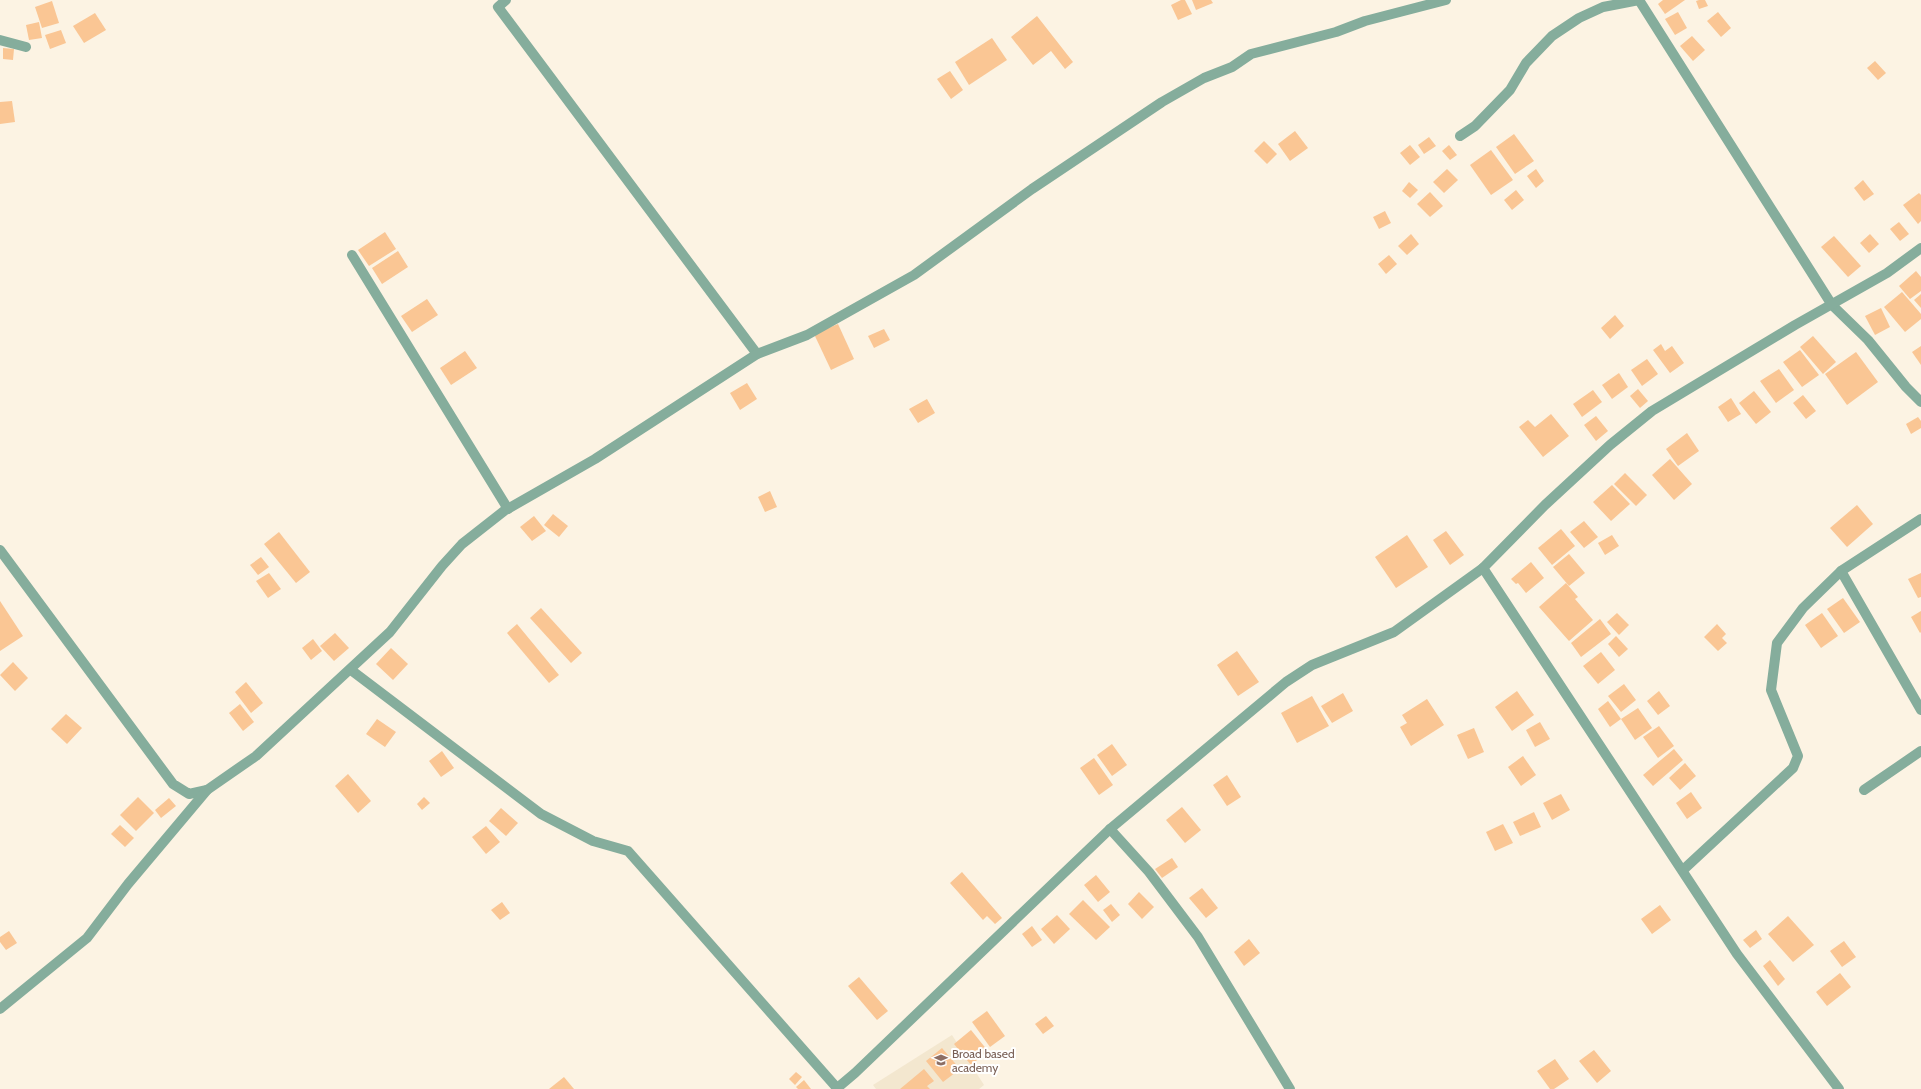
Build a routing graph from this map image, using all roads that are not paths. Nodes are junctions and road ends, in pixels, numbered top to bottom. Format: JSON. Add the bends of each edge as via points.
{"nodes":[{"id":1,"x":506,"y":0,"type":"edge"},
{"id":2,"x":1446,"y":0,"type":"edge"},
{"id":3,"x":1639,"y":0,"type":"edge"},
{"id":4,"x":0,"y":40,"type":"edge"},
{"id":5,"x":26,"y":47,"type":"dead end"},
{"id":6,"x":1460,"y":136,"type":"dead end"},
{"id":7,"x":1921,"y":248,"type":"edge"},
{"id":8,"x":352,"y":255,"type":"dead end"},
{"id":9,"x":1832,"y":305,"type":"junction"},
{"id":10,"x":757,"y":354,"type":"junction"},
{"id":11,"x":1921,"y":402,"type":"edge"},
{"id":12,"x":508,"y":509,"type":"junction"},
{"id":13,"x":1921,"y":519,"type":"edge"},
{"id":14,"x":0,"y":550,"type":"edge"},
{"id":15,"x":1483,"y":568,"type":"junction"},
{"id":16,"x":1841,"y":571,"type":"junction"},
{"id":17,"x":351,"y":670,"type":"junction"},
{"id":18,"x":1921,"y":710,"type":"edge"},
{"id":19,"x":1921,"y":751,"type":"edge"},
{"id":20,"x":207,"y":790,"type":"junction"},
{"id":21,"x":1864,"y":790,"type":"dead end"},
{"id":22,"x":1110,"y":829,"type":"junction"},
{"id":23,"x":1683,"y":870,"type":"junction"},
{"id":24,"x":0,"y":1009,"type":"edge"},
{"id":25,"x":836,"y":1088,"type":"edge"},
{"id":26,"x":1290,"y":1089,"type":"edge"},
{"id":27,"x":1839,"y":1089,"type":"edge"}],
"edges":[{"from":1,"to":10,"type":"street","via":[[498,7]]},
{"from":2,"to":10,"type":"street","via":[[1251,54],[1232,67],[1204,78],[1162,102],[1032,189],[914,275],[807,335]]},
{"from":3,"to":6,"type":"street","via":[[1603,7],[1579,18],[1552,36],[1526,63],[1510,90],[1475,126]]},
{"from":3,"to":9,"type":"street"},
{"from":4,"to":5,"type":"street"},
{"from":7,"to":9,"type":"street","via":[[1887,273]]},
{"from":8,"to":12,"type":"street"},
{"from":9,"to":11,"type":"street","via":[[1868,340]]},
{"from":9,"to":15,"type":"street","via":[[1652,411],[1610,445],[1545,505]]},
{"from":10,"to":12,"type":"street","via":[[595,459]]},
{"from":12,"to":17,"type":"street","via":[[462,544],[390,632]]},
{"from":13,"to":16,"type":"street"},
{"from":14,"to":20,"type":"street","via":[[173,784],[188,794]]},
{"from":15,"to":22,"type":"street","via":[[1394,632],[1296,674]]},
{"from":15,"to":23,"type":"street"},
{"from":16,"to":18,"type":"street"},
{"from":16,"to":23,"type":"street","via":[[1803,608],[1777,644],[1771,690],[1798,756],[1792,768]]},
{"from":17,"to":20,"type":"street","via":[[256,756]]},
{"from":17,"to":25,"type":"street","via":[[541,814],[593,841],[628,851]]},
{"from":19,"to":21,"type":"street"},
{"from":20,"to":24,"type":"street","via":[[128,884],[87,938]]},
{"from":22,"to":25,"type":"street"},
{"from":22,"to":26,"type":"street","via":[[1149,872],[1198,937]]},
{"from":23,"to":27,"type":"street","via":[[1737,954]]}]}
